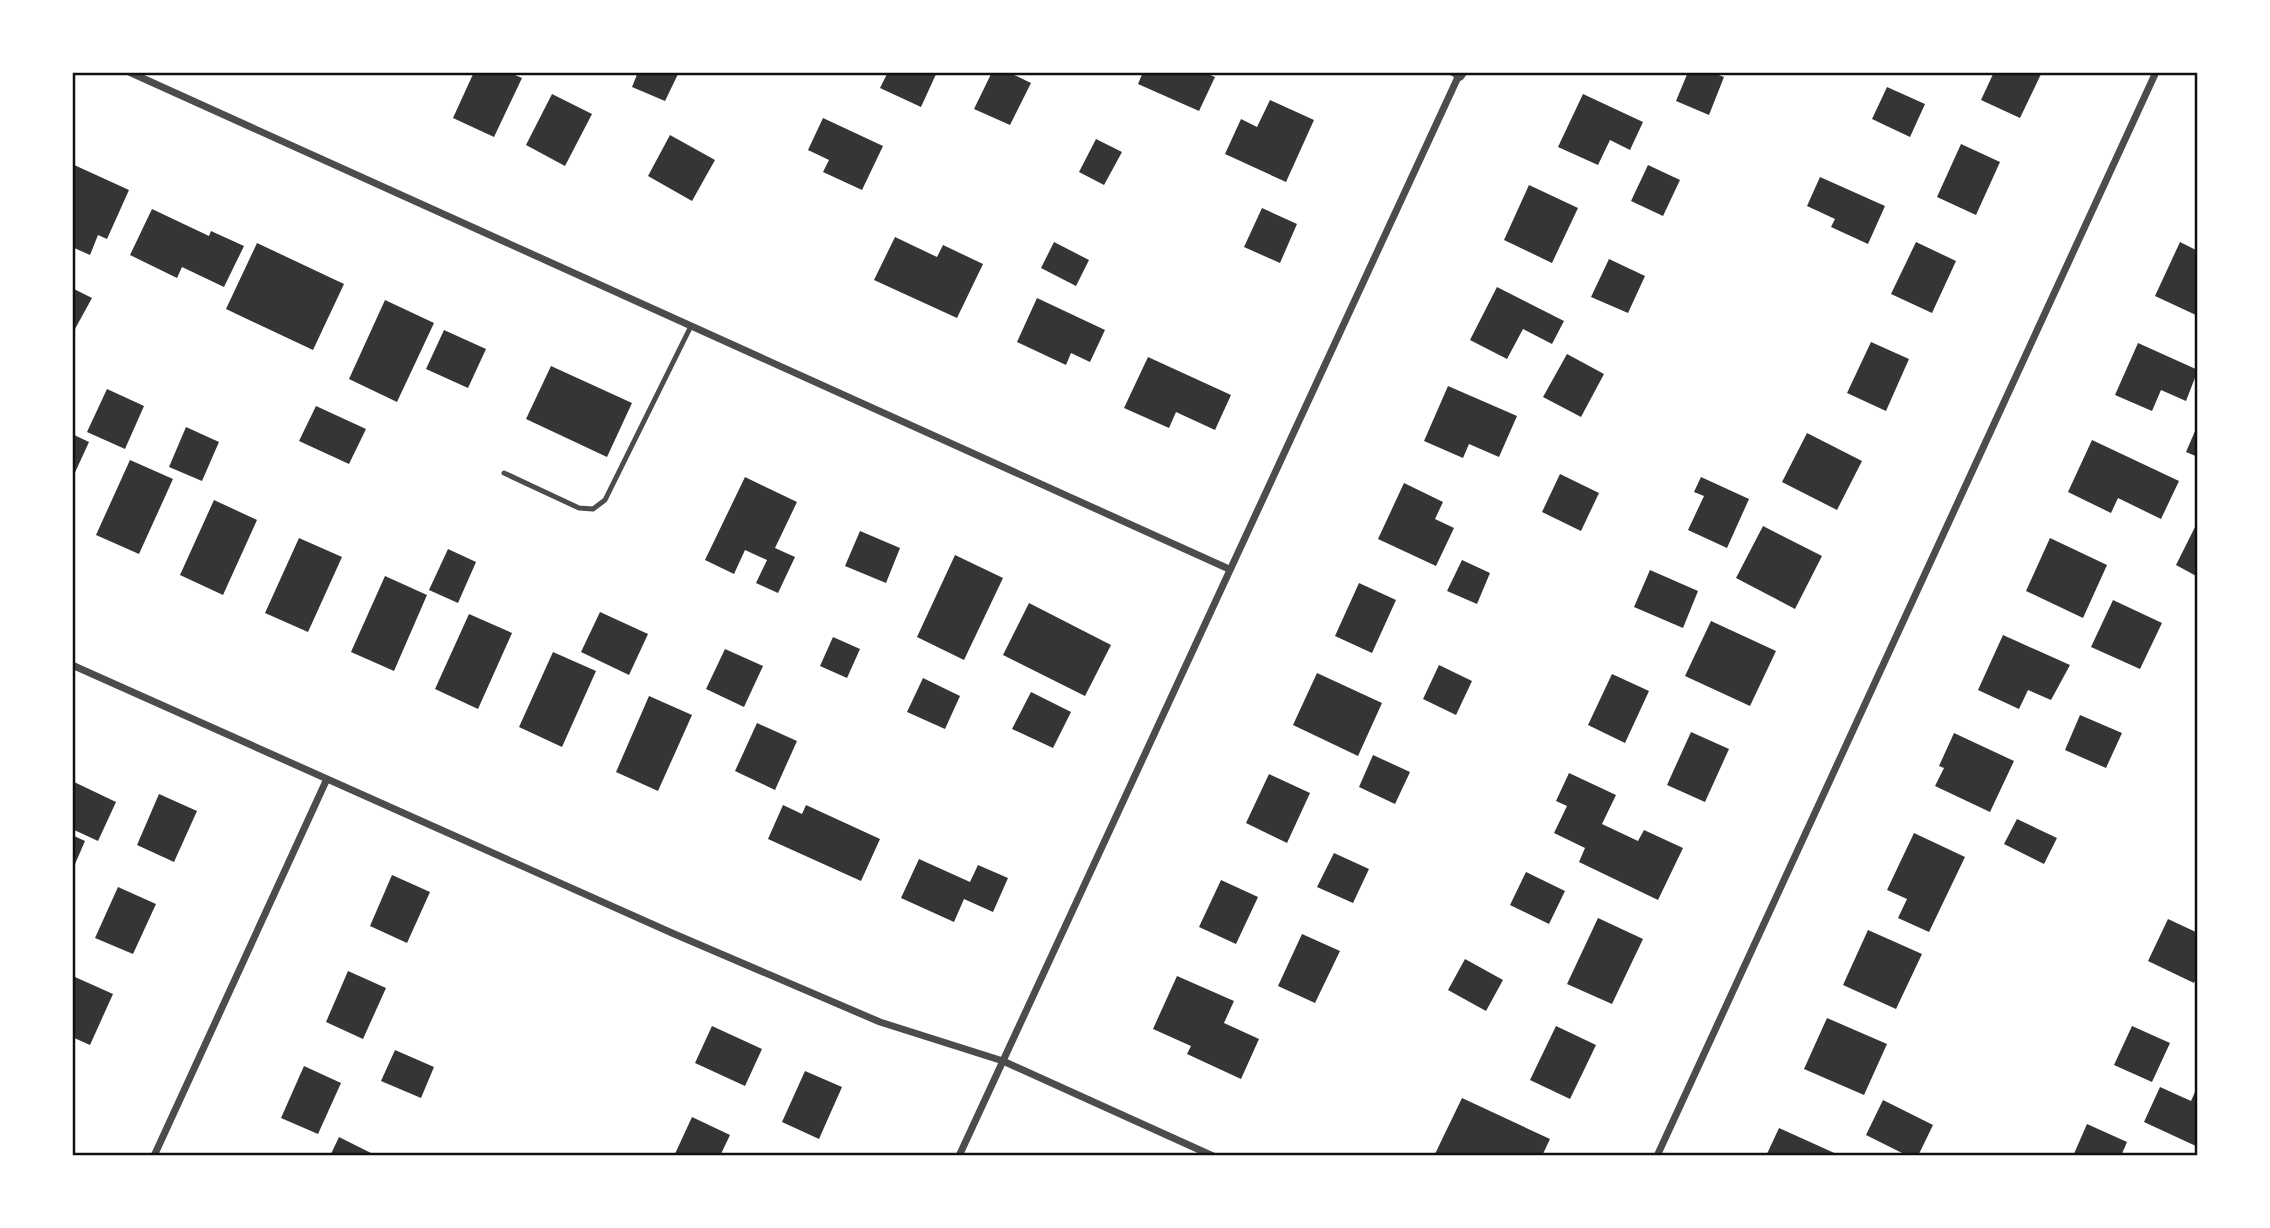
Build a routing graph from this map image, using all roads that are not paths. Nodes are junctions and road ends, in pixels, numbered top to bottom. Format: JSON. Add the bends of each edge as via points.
{"nodes":[{"id":1,"x":129,"y":72,"type":"edge"},
{"id":2,"x":2156,"y":72,"type":"edge"},
{"id":3,"x":1457,"y":73,"type":"edge"},
{"id":4,"x":691,"y":326,"type":"junction"},
{"id":5,"x":504,"y":473,"type":"dead end"},
{"id":6,"x":1229,"y":569,"type":"junction"},
{"id":7,"x":72,"y":665,"type":"edge"},
{"id":8,"x":326,"y":781,"type":"junction"},
{"id":9,"x":1003,"y":1061,"type":"junction"},
{"id":10,"x":154,"y":1156,"type":"edge"},
{"id":11,"x":959,"y":1156,"type":"edge"},
{"id":12,"x":1213,"y":1156,"type":"edge"},
{"id":13,"x":1657,"y":1156,"type":"edge"}],
"edges":[{"from":1,"to":4,"type":"street"},
{"from":2,"to":13,"type":"street"},
{"from":3,"to":6,"type":"street"},
{"from":4,"to":5,"type":"lane","via":[[606,499],[593,509],[579,508]]},
{"from":4,"to":6,"type":"street"},
{"from":6,"to":9,"type":"street"},
{"from":7,"to":8,"type":"street"},
{"from":8,"to":9,"type":"street","via":[[880,1022]]},
{"from":8,"to":10,"type":"street"},
{"from":9,"to":11,"type":"street"},
{"from":9,"to":12,"type":"street"}]}
